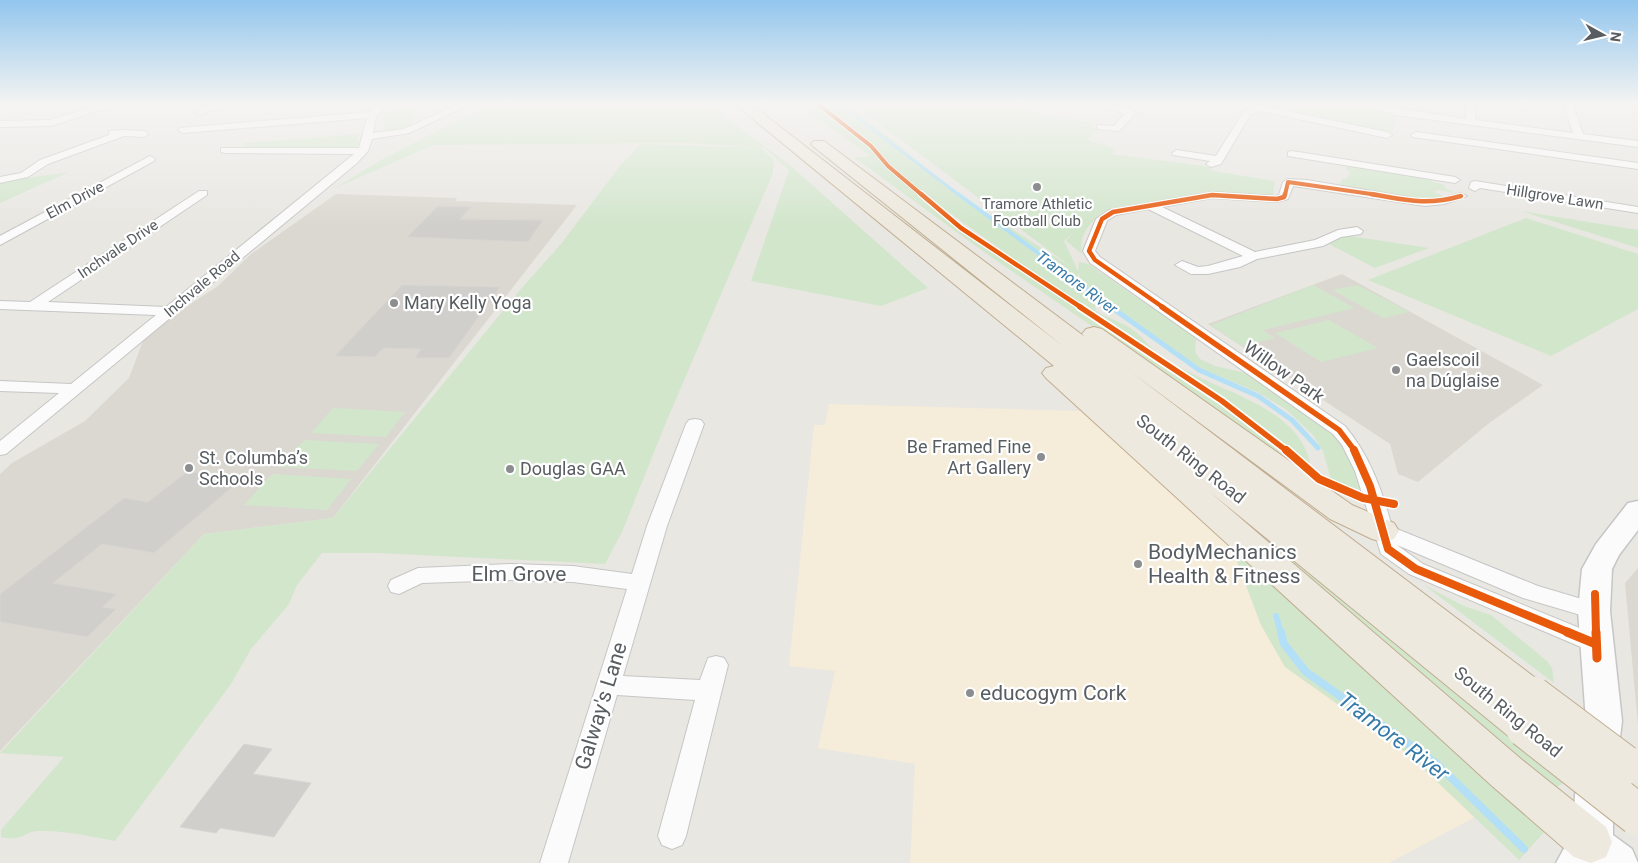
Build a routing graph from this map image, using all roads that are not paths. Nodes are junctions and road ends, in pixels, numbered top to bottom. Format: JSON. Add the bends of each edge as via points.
{"nodes":[{"id":1,"x":90,"y":145,"type":"edge"},
{"id":2,"x":366,"y":145,"type":"edge"},
{"id":3,"x":799,"y":145,"type":"edge"},
{"id":4,"x":818,"y":145,"type":"edge"},
{"id":5,"x":1225,"y":145,"type":"edge"},
{"id":6,"x":1490,"y":145,"type":"edge"},
{"id":7,"x":225,"y":150,"type":"dead end"},
{"id":8,"x":363,"y":151,"type":"junction"},
{"id":9,"x":1177,"y":153,"type":"dead end"},
{"id":10,"x":1292,"y":154,"type":"dead end"},
{"id":11,"x":150,"y":159,"type":"dead end"},
{"id":12,"x":1343,"y":162,"type":"junction"},
{"id":13,"x":1638,"y":166,"type":"edge"},
{"id":14,"x":0,"y":180,"type":"edge"},
{"id":15,"x":1336,"y":180,"type":"junction"},
{"id":16,"x":1455,"y":180,"type":"dead end"},
{"id":17,"x":1475,"y":188,"type":"dead end"},
{"id":18,"x":203,"y":193,"type":"dead end"},
{"id":19,"x":1460,"y":196,"type":"dead end"},
{"id":20,"x":1148,"y":205,"type":"junction"},
{"id":21,"x":884,"y":206,"type":"junction"},
{"id":22,"x":1638,"y":210,"type":"edge"},
{"id":23,"x":1357,"y":231,"type":"dead end"},
{"id":24,"x":0,"y":241,"type":"edge"},
{"id":25,"x":1252,"y":256,"type":"junction"},
{"id":26,"x":1182,"y":264,"type":"dead end"},
{"id":27,"x":0,"y":305,"type":"edge"},
{"id":28,"x":33,"y":306,"type":"junction"},
{"id":29,"x":169,"y":312,"type":"junction"},
{"id":30,"x":0,"y":386,"type":"edge"},
{"id":31,"x":74,"y":389,"type":"junction"},
{"id":32,"x":695,"y":424,"type":"dead end"},
{"id":33,"x":0,"y":450,"type":"edge"},
{"id":34,"x":1638,"y":510,"type":"edge"},
{"id":35,"x":1383,"y":532,"type":"junction"},
{"id":36,"x":640,"y":583,"type":"junction"},
{"id":37,"x":399,"y":586,"type":"dead end"},
{"id":38,"x":1595,"y":628,"type":"junction"},
{"id":39,"x":716,"y":665,"type":"dead end"},
{"id":40,"x":607,"y":685,"type":"junction"},
{"id":41,"x":710,"y":691,"type":"junction"},
{"id":42,"x":1529,"y":712,"type":"junction"},
{"id":43,"x":1633,"y":772,"type":"edge"},
{"id":44,"x":1638,"y":815,"type":"edge"},
{"id":45,"x":672,"y":836,"type":"dead end"},
{"id":46,"x":1595,"y":856,"type":"edge"},
{"id":47,"x":554,"y":863,"type":"edge"}],
"edges":[{"from":1,"to":14,"type":"street","via":[[44,162],[24,174]]},
{"from":2,"to":8,"type":"street","name":"Inchvale Road"},
{"from":3,"to":21,"type":"highway","name":"South Ring Road"},
{"from":4,"to":21,"type":"highway","name":"South Ring Road"},
{"from":5,"to":9,"type":"street","via":[[1214,162]]},
{"from":6,"to":13,"type":"street"},
{"from":7,"to":8,"type":"street"},
{"from":8,"to":29,"type":"street","name":"Inchvale Road"},
{"from":10,"to":12,"type":"street"},
{"from":11,"to":24,"type":"street","name":"Elm Drive"},
{"from":12,"to":15,"type":"street"},
{"from":12,"to":16,"type":"street"},
{"from":15,"to":19,"type":"street","via":[[1425,203]]},
{"from":15,"to":20,"type":"street","name":"Willow Park","via":[[1288,182],[1284,198],[1212,195]]},
{"from":17,"to":22,"type":"street","name":"Hillgrove Lawn","via":[[1475,184]]},
{"from":18,"to":28,"type":"street","name":"Inchvale Drive"},
{"from":20,"to":25,"type":"street"},
{"from":20,"to":35,"type":"street","name":"Willow Park","via":[[1113,212],[1102,218],[1089,246],[1090,255],[1339,430],[1352,445],[1362,465]]},
{"from":21,"to":35,"type":"highway","via":[[983,256],[1341,512]]},
{"from":21,"to":42,"type":"highway","name":"South Ring Road","via":[[982,294]]},
{"from":21,"to":46,"type":"highway","via":[[934,266],[1506,772]]},
{"from":23,"to":25,"type":"street","via":[[1336,234],[1318,244]]},
{"from":25,"to":26,"type":"street","via":[[1208,270],[1190,269]]},
{"from":27,"to":28,"type":"street","name":"Inchvale Drive"},
{"from":28,"to":29,"type":"street","name":"Inchvale Drive"},
{"from":29,"to":31,"type":"street","name":"Inchvale Road"},
{"from":30,"to":31,"type":"street"},
{"from":31,"to":33,"type":"street","name":"Inchvale Road"},
{"from":32,"to":36,"type":"street","name":"Galway's Lane"},
{"from":34,"to":38,"type":"main road","via":[[1601,559],[1596,575]]},
{"from":35,"to":38,"type":"street","via":[[1531,592]]},
{"from":35,"to":38,"type":"street","name":"Willow Park","via":[[1388,549],[1416,569]]},
{"from":36,"to":37,"type":"street","name":"Elm Grove","via":[[574,574],[510,572],[418,576]]},
{"from":36,"to":40,"type":"street","name":"Galway's Lane"},
{"from":38,"to":46,"type":"main road","via":[[1604,721],[1594,795]]},
{"from":39,"to":41,"type":"street"},
{"from":40,"to":41,"type":"street"},
{"from":40,"to":47,"type":"street","name":"Galway's Lane"},
{"from":41,"to":45,"type":"street"},
{"from":42,"to":43,"type":"highway","name":"South Ring Road","bridge":true},
{"from":42,"to":44,"type":"highway","name":"South Ring Road","bridge":true}]}
